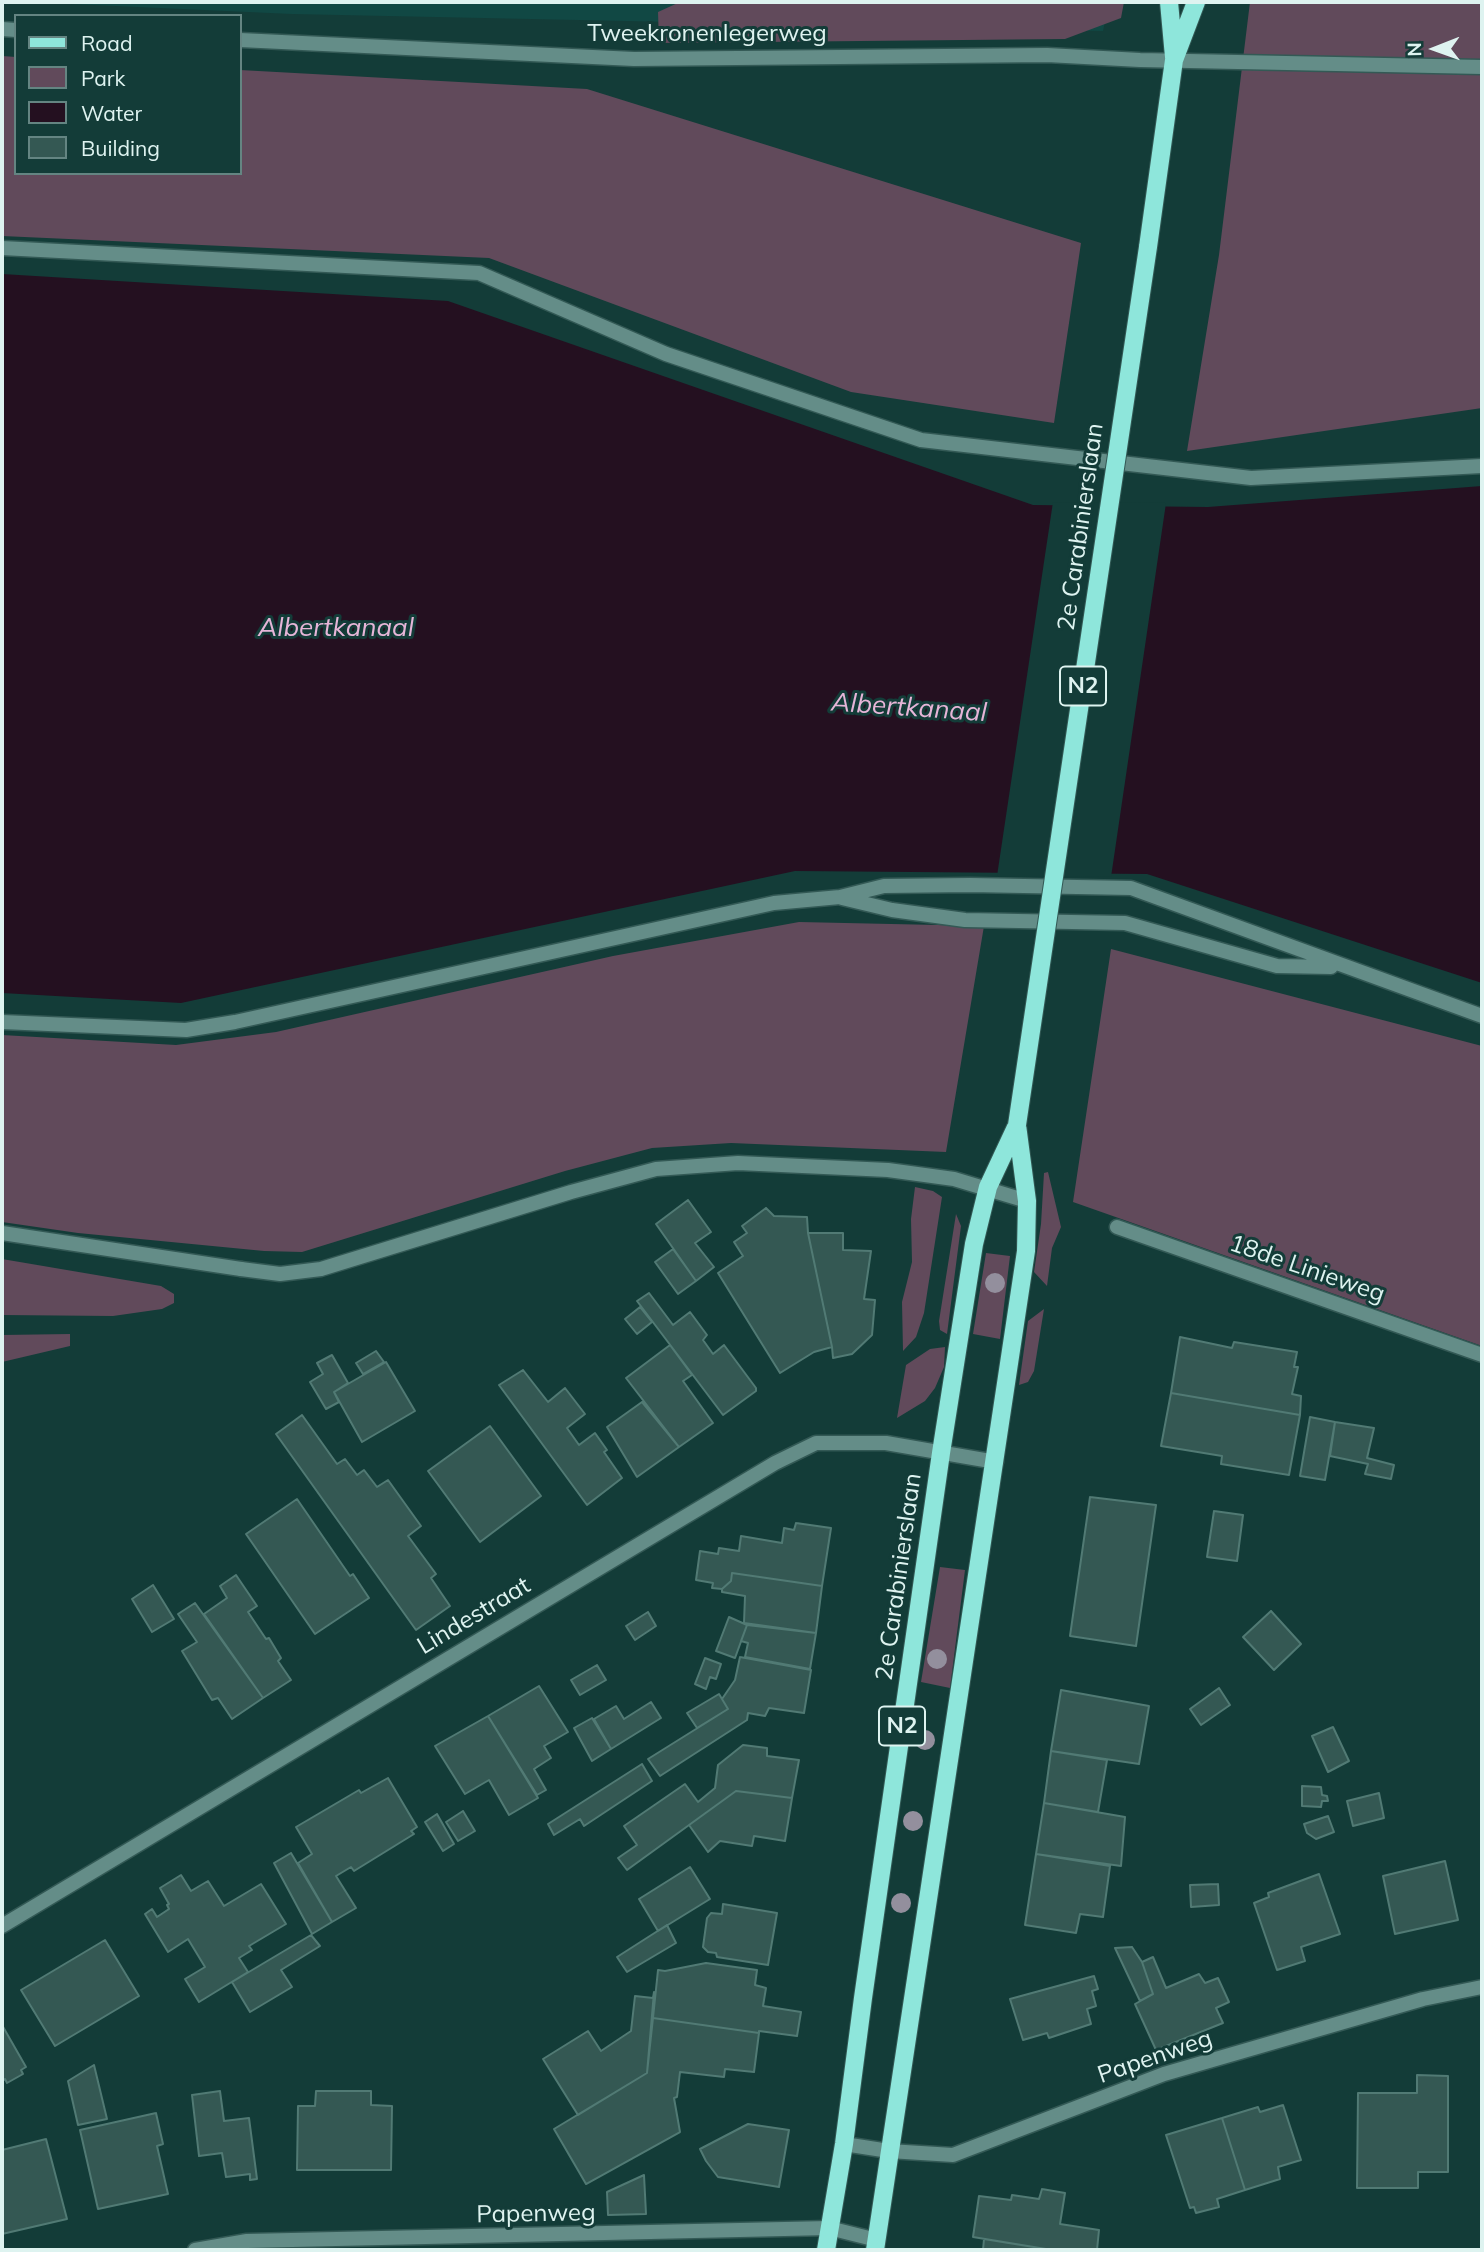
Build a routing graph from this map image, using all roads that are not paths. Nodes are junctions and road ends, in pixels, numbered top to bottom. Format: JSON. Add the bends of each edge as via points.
{"nodes":[{"id":1,"x":1168,"y":2,"type":"edge"},
{"id":2,"x":1196,"y":2,"type":"edge"},
{"id":3,"x":242,"y":40,"type":"edge"},
{"id":4,"x":1174,"y":60,"type":"junction"},
{"id":5,"x":1482,"y":67,"type":"edge"},
{"id":6,"x":2,"y":248,"type":"edge"},
{"id":7,"x":1482,"y":466,"type":"edge"},
{"id":8,"x":840,"y":897,"type":"junction"},
{"id":9,"x":1344,"y":967,"type":"junction"},
{"id":10,"x":1482,"y":1016,"type":"edge"},
{"id":11,"x":2,"y":1022,"type":"edge"},
{"id":12,"x":1017,"y":1125,"type":"junction"},
{"id":13,"x":988,"y":1187,"type":"junction"},
{"id":14,"x":1027,"y":1201,"type":"junction"},
{"id":15,"x":1117,"y":1227,"type":"dead end"},
{"id":16,"x":2,"y":1233,"type":"edge"},
{"id":17,"x":1482,"y":1354,"type":"edge"},
{"id":18,"x":941,"y":1453,"type":"junction"},
{"id":19,"x":996,"y":1462,"type":"junction"},
{"id":20,"x":2,"y":1926,"type":"edge"},
{"id":21,"x":1482,"y":1987,"type":"edge"},
{"id":22,"x":844,"y":2144,"type":"junction"},
{"id":23,"x":889,"y":2151,"type":"junction"},
{"id":24,"x":830,"y":2228,"type":"junction"},
{"id":25,"x":876,"y":2245,"type":"edge"},
{"id":26,"x":195,"y":2250,"type":"edge"},
{"id":27,"x":826,"y":2250,"type":"edge"}],
"edges":[{"from":1,"to":4,"type":"main road","name":"2e Carabinierslaan","number":"N2"},
{"from":2,"to":4,"type":"main road","name":"2e Carabinierslaan","number":"N2"},
{"from":3,"to":4,"type":"street","name":"Tweekronenlegerweg","via":[[634,59],[1047,55]]},
{"from":4,"to":5,"type":"street","name":"Tweekronenlegerweg"},
{"from":4,"to":12,"type":"main road","name":"2e Carabinierslaan","number":"N2","bridge":true},
{"from":6,"to":7,"type":"street","via":[[479,273],[666,354],[921,440],[1251,478]]},
{"from":8,"to":9,"type":"street","via":[[965,920],[1125,923],[1277,966]]},
{"from":8,"to":9,"type":"street","via":[[884,886],[1131,888]]},
{"from":8,"to":11,"type":"street","via":[[774,903],[186,1030]]},
{"from":9,"to":10,"type":"street"},
{"from":12,"to":13,"type":"main road","name":"2e Carabinierslaan","number":"N2"},
{"from":12,"to":14,"type":"main road","name":"2e Carabinierslaan","number":"N2"},
{"from":13,"to":14,"type":"street"},
{"from":13,"to":16,"type":"street","via":[[888,1170],[738,1163],[656,1169],[321,1269],[280,1274]]},
{"from":13,"to":18,"type":"main road","name":"2e Carabinierslaan","number":"N2","via":[[974,1244]]},
{"from":14,"to":19,"type":"main road","name":"2e Carabinierslaan","number":"N2","via":[[1026,1251]]},
{"from":15,"to":17,"type":"street","name":"18de Linieweg"},
{"from":18,"to":19,"type":"street","name":"Lindestraat"},
{"from":18,"to":20,"type":"street","name":"Lindestraat","via":[[886,1443],[816,1443],[775,1463]]},
{"from":18,"to":22,"type":"main road","name":"2e Carabinierslaan","number":"N2"},
{"from":19,"to":23,"type":"main road","name":"2e Carabinierslaan","number":"N2"},
{"from":21,"to":23,"type":"street","name":"Papenweg","via":[[1423,1999],[1164,2074],[953,2155]]},
{"from":22,"to":23,"type":"street","name":"Papenweg"},
{"from":22,"to":24,"type":"main road","name":"2e Carabinierslaan","number":"N2"},
{"from":23,"to":25,"type":"main road","name":"2e Carabinierslaan","number":"N2"},
{"from":24,"to":25,"type":"street","name":"Papenweg"},
{"from":24,"to":26,"type":"street","name":"Papenweg","via":[[247,2241]]},
{"from":24,"to":27,"type":"main road","name":"2e Carabinierslaan","number":"N2"}]}
